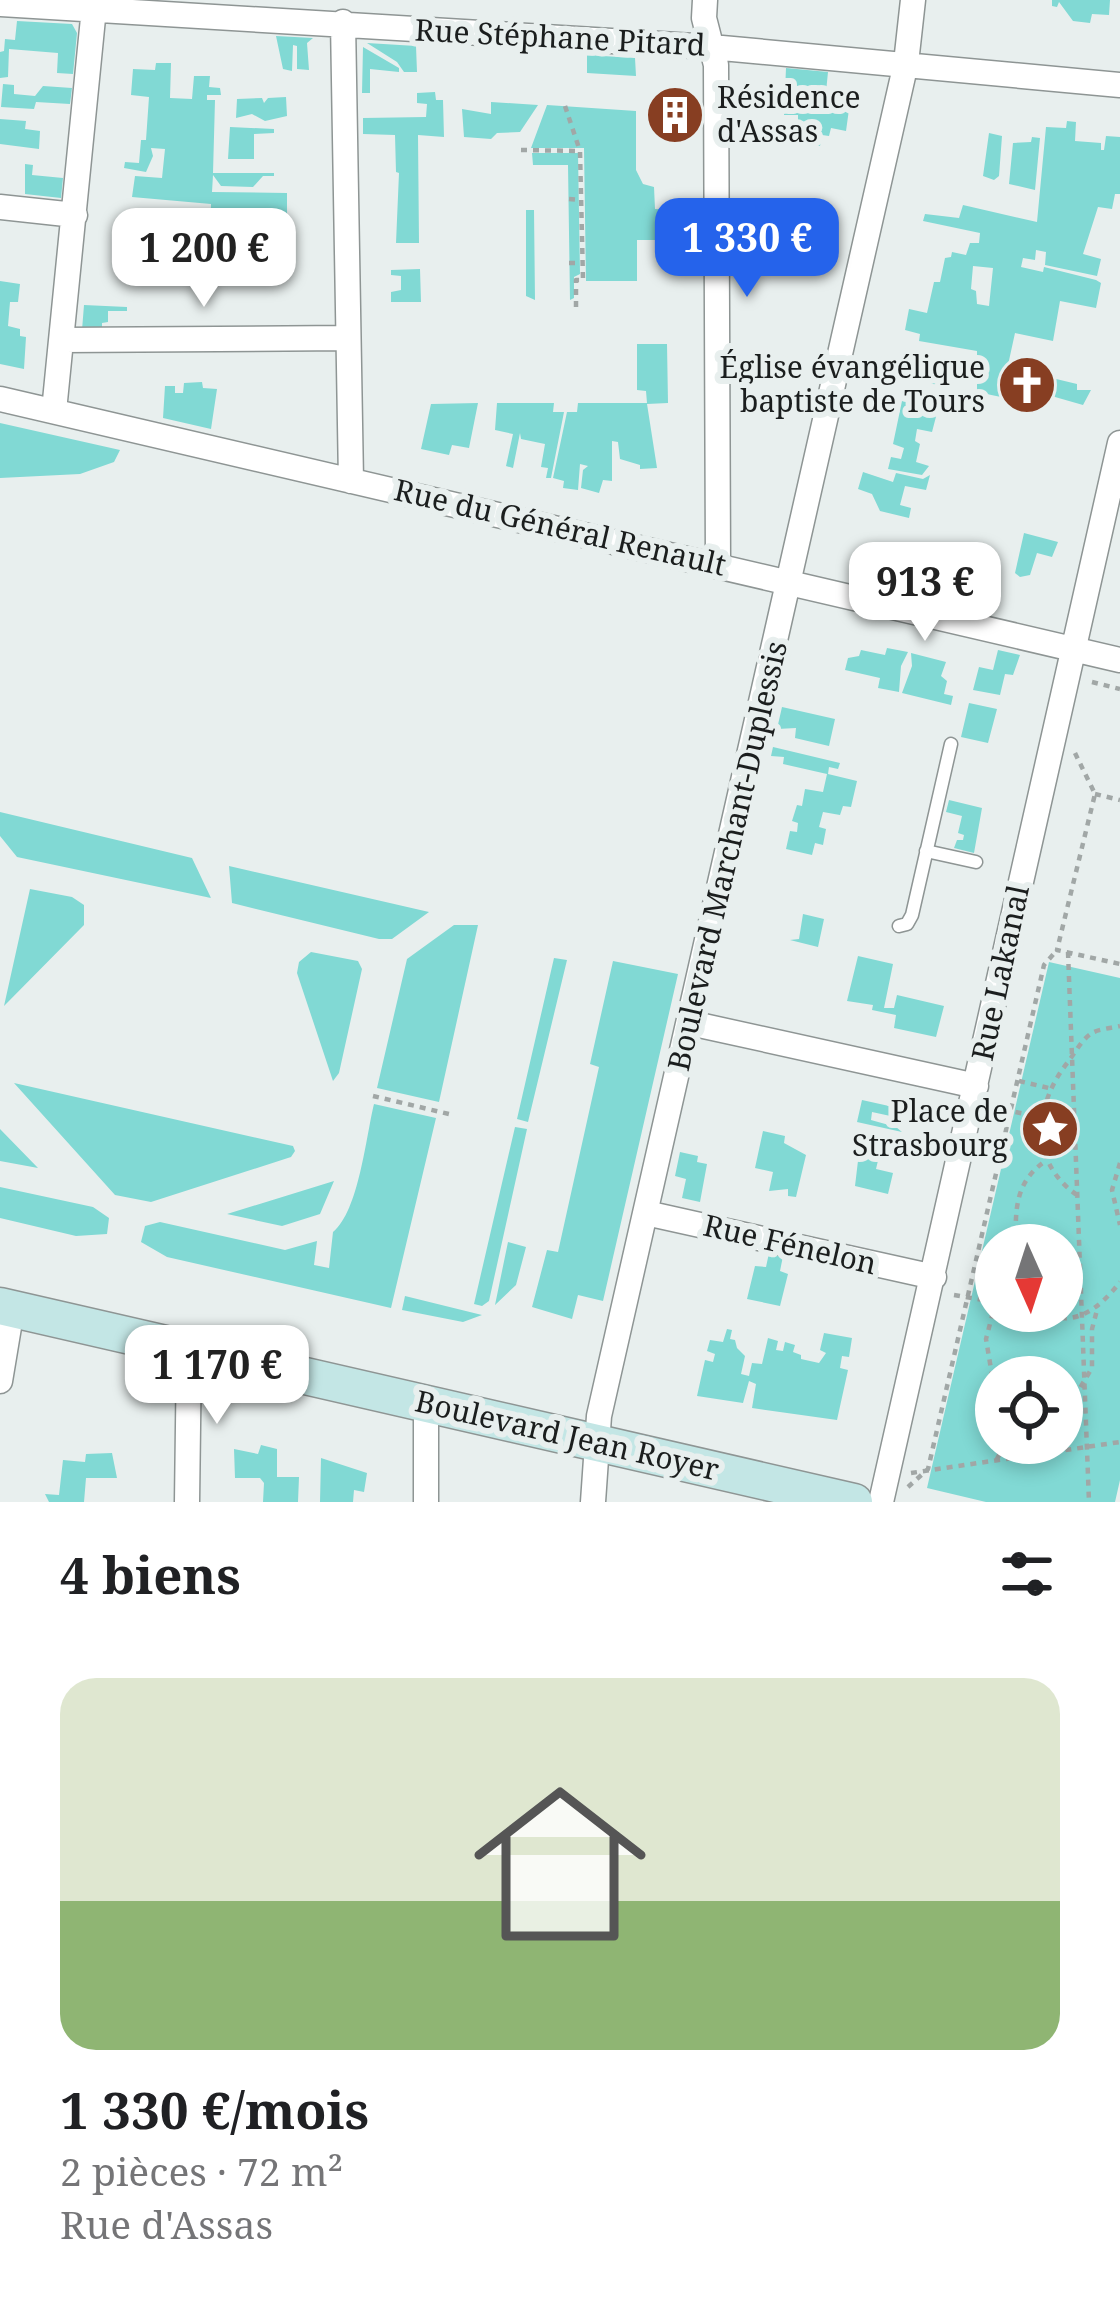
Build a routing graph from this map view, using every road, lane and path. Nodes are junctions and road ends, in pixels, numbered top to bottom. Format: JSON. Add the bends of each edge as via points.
{"nodes":[{"id":1,"x":705,"y":0,"type":"edge"},
{"id":2,"x":913,"y":0,"type":"edge"},
{"id":3,"x":0,"y":4,"type":"edge"},
{"id":4,"x":133,"y":5,"type":"edge"},
{"id":5,"x":94,"y":8,"type":"junction"},
{"id":6,"x":379,"y":12,"type":"edge"},
{"id":7,"x":343,"y":22,"type":"junction"},
{"id":8,"x":711,"y":46,"type":"junction"},
{"id":9,"x":906,"y":63,"type":"junction"},
{"id":10,"x":1120,"y":85,"type":"edge"},
{"id":11,"x":565,"y":106,"type":"dead end"},
{"id":12,"x":521,"y":150,"type":"dead end"},
{"id":13,"x":580,"y":151,"type":"junction"},
{"id":14,"x":568,"y":199,"type":"dead end"},
{"id":15,"x":581,"y":200,"type":"junction"},
{"id":16,"x":0,"y":207,"type":"edge"},
{"id":17,"x":75,"y":215,"type":"junction"},
{"id":18,"x":569,"y":263,"type":"dead end"},
{"id":19,"x":582,"y":263,"type":"junction"},
{"id":20,"x":576,"y":309,"type":"dead end"},
{"id":21,"x":348,"y":338,"type":"junction"},
{"id":22,"x":63,"y":340,"type":"junction"},
{"id":23,"x":0,"y":399,"type":"edge"},
{"id":24,"x":54,"y":411,"type":"junction"},
{"id":25,"x":1120,"y":443,"type":"edge"},
{"id":26,"x":351,"y":481,"type":"junction"},
{"id":27,"x":1108,"y":548,"type":"edge"},
{"id":28,"x":718,"y":564,"type":"junction"},
{"id":29,"x":790,"y":581,"type":"junction"},
{"id":30,"x":1074,"y":648,"type":"junction"},
{"id":31,"x":1120,"y":660,"type":"edge"},
{"id":32,"x":1091,"y":682,"type":"dead end"},
{"id":33,"x":1120,"y":689,"type":"edge"},
{"id":34,"x":1080,"y":734,"type":"dead end"},
{"id":35,"x":951,"y":744,"type":"dead end"},
{"id":36,"x":1095,"y":794,"type":"junction"},
{"id":37,"x":1120,"y":800,"type":"edge"},
{"id":38,"x":926,"y":851,"type":"junction"},
{"id":39,"x":976,"y":862,"type":"dead end"},
{"id":40,"x":899,"y":926,"type":"dead end"},
{"id":41,"x":1057,"y":950,"type":"junction"},
{"id":42,"x":1068,"y":952,"type":"junction"},
{"id":43,"x":1120,"y":964,"type":"edge"},
{"id":44,"x":689,"y":1023,"type":"junction"},
{"id":45,"x":1120,"y":1026,"type":"edge"},
{"id":46,"x":1072,"y":1056,"type":"junction"},
{"id":47,"x":1010,"y":1059,"type":"dead end"},
{"id":48,"x":1022,"y":1061,"type":"junction"},
{"id":49,"x":1018,"y":1081,"type":"junction"},
{"id":50,"x":1048,"y":1088,"type":"junction"},
{"id":51,"x":373,"y":1096,"type":"dead end"},
{"id":52,"x":981,"y":1096,"type":"junction"},
{"id":53,"x":1011,"y":1112,"type":"junction"},
{"id":54,"x":449,"y":1114,"type":"dead end"},
{"id":55,"x":1041,"y":1117,"type":"junction"},
{"id":56,"x":1047,"y":1160,"type":"junction"},
{"id":57,"x":1120,"y":1163,"type":"edge"},
{"id":58,"x":1077,"y":1195,"type":"junction"},
{"id":59,"x":646,"y":1213,"type":"junction"},
{"id":60,"x":1119,"y":1221,"type":"edge"},
{"id":61,"x":1016,"y":1224,"type":"edge"},
{"id":62,"x":1078,"y":1224,"type":"edge"},
{"id":63,"x":973,"y":1270,"type":"joint"},
{"id":64,"x":1120,"y":1282,"type":"edge"},
{"id":65,"x":940,"y":1286,"type":"junction"},
{"id":66,"x":968,"y":1296,"type":"junction"},
{"id":67,"x":975,"y":1297,"type":"edge"},
{"id":68,"x":6,"y":1308,"type":"edge"},
{"id":69,"x":1097,"y":1310,"type":"junction"},
{"id":70,"x":1083,"y":1317,"type":"edge"},
{"id":71,"x":1082,"y":1332,"type":"edge"},
{"id":72,"x":189,"y":1350,"type":"junction"},
{"id":73,"x":0,"y":1381,"type":"edge"},
{"id":74,"x":1084,"y":1383,"type":"junction"},
{"id":75,"x":426,"y":1404,"type":"junction"},
{"id":76,"x":595,"y":1442,"type":"junction"},
{"id":77,"x":1120,"y":1442,"type":"edge"},
{"id":78,"x":1087,"y":1446,"type":"junction"},
{"id":79,"x":1083,"y":1447,"type":"edge"},
{"id":80,"x":975,"y":1462,"type":"edge"},
{"id":81,"x":928,"y":1469,"type":"junction"},
{"id":82,"x":905,"y":1474,"type":"dead end"},
{"id":83,"x":908,"y":1487,"type":"dead end"},
{"id":84,"x":187,"y":1502,"type":"edge"},
{"id":85,"x":426,"y":1502,"type":"edge"},
{"id":86,"x":592,"y":1502,"type":"edge"},
{"id":87,"x":854,"y":1502,"type":"edge"},
{"id":88,"x":881,"y":1502,"type":"edge"},
{"id":89,"x":1089,"y":1502,"type":"edge"}],
"edges":[{"from":1,"to":8,"type":"street"},
{"from":2,"to":9,"type":"street","name":"Boulevard Marchant-Duplessis"},
{"from":3,"to":5,"type":"street","name":"Rue Stéphane Pitard"},
{"from":4,"to":5,"type":"street","name":"Rue Stéphane Pitard"},
{"from":4,"to":7,"type":"street","name":"Rue Stéphane Pitard"},
{"from":5,"to":17,"type":"street"},
{"from":6,"to":7,"type":"street","name":"Rue Stéphane Pitard"},
{"from":6,"to":8,"type":"street","name":"Rue Stéphane Pitard","via":[[410,31]]},
{"from":7,"to":21,"type":"street"},
{"from":8,"to":9,"type":"street","name":"Rue Stéphane Pitard"},
{"from":8,"to":28,"type":"street"},
{"from":9,"to":10,"type":"street","name":"Rue Stéphane Pitard"},
{"from":9,"to":29,"type":"street","name":"Boulevard Marchant-Duplessis"},
{"from":11,"to":13,"type":"path"},
{"from":12,"to":13,"type":"path"},
{"from":13,"to":15,"type":"path"},
{"from":14,"to":15,"type":"path"},
{"from":15,"to":19,"type":"path"},
{"from":16,"to":17,"type":"street"},
{"from":17,"to":22,"type":"street"},
{"from":18,"to":19,"type":"path"},
{"from":19,"to":20,"type":"path"},
{"from":21,"to":22,"type":"street"},
{"from":21,"to":26,"type":"street"},
{"from":22,"to":24,"type":"street"},
{"from":23,"to":24,"type":"street","name":"Rue du Général Renault"},
{"from":24,"to":26,"type":"street","name":"Rue du Général Renault"},
{"from":25,"to":27,"type":"street","name":"Rue Lakanal"},
{"from":26,"to":28,"type":"street","name":"Rue du Général Renault"},
{"from":27,"to":30,"type":"street","name":"Rue Lakanal"},
{"from":28,"to":29,"type":"street","name":"Rue du Général Renault"},
{"from":29,"to":30,"type":"street","name":"Rue du Général Renault"},
{"from":29,"to":44,"type":"street","name":"Boulevard Marchant-Duplessis"},
{"from":30,"to":31,"type":"street","name":"Rue du Général Renault"},
{"from":30,"to":52,"type":"street","name":"Rue Lakanal","via":[[1016,870]]},
{"from":32,"to":33,"type":"path"},
{"from":34,"to":36,"type":"path","via":[[1075,754]]},
{"from":35,"to":38,"type":"lane"},
{"from":36,"to":37,"type":"path"},
{"from":36,"to":41,"type":"path"},
{"from":38,"to":39,"type":"lane"},
{"from":38,"to":40,"type":"lane","via":[[910,921]]},
{"from":41,"to":42,"type":"path"},
{"from":41,"to":48,"type":"path","via":[[1044,965]]},
{"from":42,"to":43,"type":"path"},
{"from":42,"to":46,"type":"path"},
{"from":44,"to":52,"type":"street"},
{"from":44,"to":59,"type":"street","name":"Boulevard Marchant-Duplessis"},
{"from":45,"to":46,"type":"path","via":[[1094,1032]]},
{"from":46,"to":50,"type":"path"},
{"from":46,"to":58,"type":"path"},
{"from":47,"to":48,"type":"path"},
{"from":48,"to":49,"type":"path"},
{"from":49,"to":50,"type":"path"},
{"from":49,"to":53,"type":"path"},
{"from":50,"to":55,"type":"path"},
{"from":51,"to":54,"type":"path"},
{"from":52,"to":53,"type":"path"},
{"from":52,"to":65,"type":"street","name":"Rue Lakanal"},
{"from":53,"to":55,"type":"path"},
{"from":53,"to":63,"type":"path"},
{"from":55,"to":56,"type":"path"},
{"from":56,"to":58,"type":"path"},
{"from":56,"to":61,"type":"path","via":[[1017,1197]]},
{"from":57,"to":60,"type":"path","via":[[1112,1190]]},
{"from":58,"to":62,"type":"path"},
{"from":59,"to":65,"type":"street","name":"Rue Fénelon"},
{"from":59,"to":76,"type":"street","name":"Boulevard Marchant-Duplessis"},
{"from":63,"to":66,"type":"path"},
{"from":64,"to":69,"type":"path"},
{"from":65,"to":66,"type":"path"},
{"from":65,"to":88,"type":"street","name":"Rue Lakanal"},
{"from":66,"to":67,"type":"path"},
{"from":66,"to":81,"type":"path"},
{"from":68,"to":72,"type":"street","name":"Boulevard Jean Royer"},
{"from":68,"to":73,"type":"street"},
{"from":69,"to":70,"type":"path"},
{"from":69,"to":74,"type":"path"},
{"from":71,"to":74,"type":"path"},
{"from":72,"to":75,"type":"street","name":"Boulevard Jean Royer"},
{"from":72,"to":84,"type":"street"},
{"from":74,"to":78,"type":"path"},
{"from":75,"to":76,"type":"street","name":"Boulevard Jean Royer"},
{"from":75,"to":85,"type":"street"},
{"from":76,"to":86,"type":"street","name":"Boulevard Marchant-Duplessis"},
{"from":76,"to":87,"type":"street","name":"Boulevard Jean Royer"},
{"from":77,"to":78,"type":"path"},
{"from":78,"to":79,"type":"path"},
{"from":78,"to":89,"type":"path"},
{"from":80,"to":81,"type":"path"},
{"from":81,"to":82,"type":"path"},
{"from":81,"to":83,"type":"path"}]}
